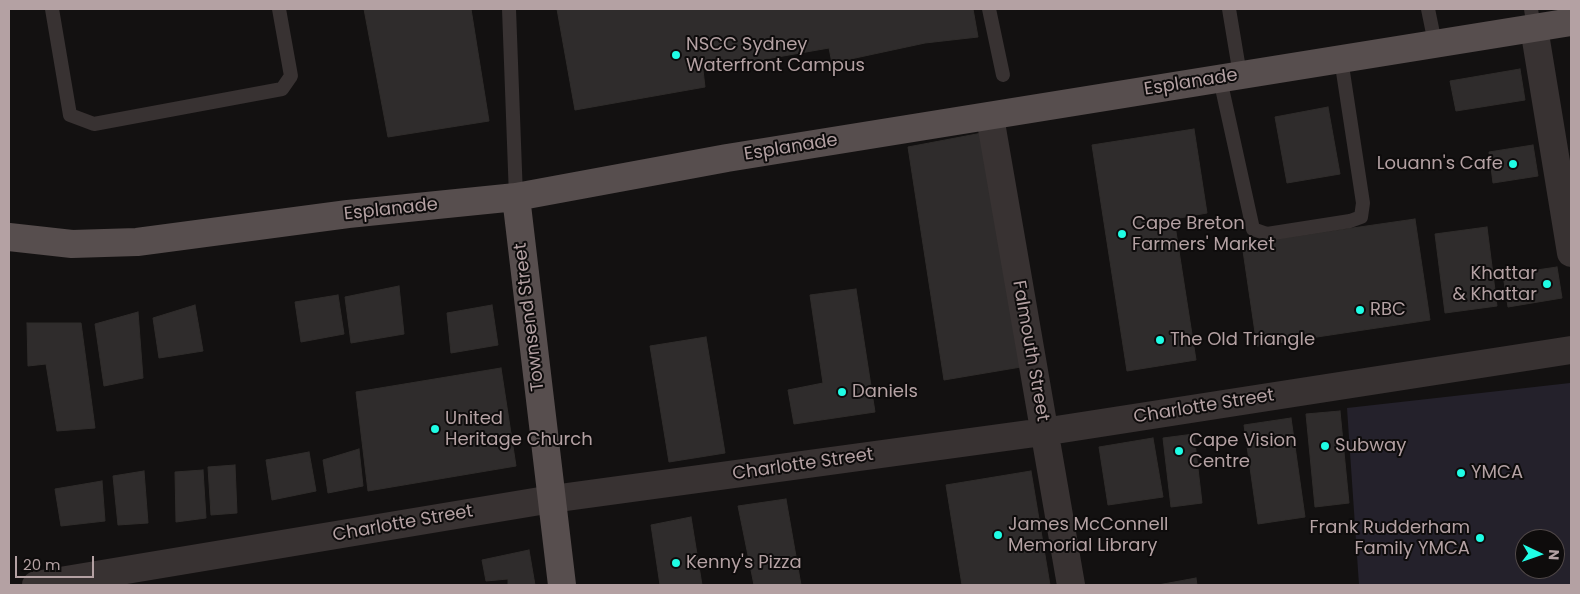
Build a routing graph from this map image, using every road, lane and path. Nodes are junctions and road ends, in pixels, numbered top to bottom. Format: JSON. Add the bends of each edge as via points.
{"nodes":[{"id":1,"x":52,"y":9,"type":"edge"},
{"id":2,"x":279,"y":9,"type":"edge"},
{"id":3,"x":509,"y":9,"type":"edge"},
{"id":4,"x":989,"y":9,"type":"edge"},
{"id":5,"x":1229,"y":9,"type":"edge"},
{"id":6,"x":1428,"y":9,"type":"edge"},
{"id":7,"x":1532,"y":18,"type":"edge"},
{"id":8,"x":1571,"y":22,"type":"edge"},
{"id":9,"x":1436,"y":44,"type":"junction"},
{"id":10,"x":1341,"y":59,"type":"junction"},
{"id":11,"x":1003,"y":75,"type":"dead end"},
{"id":12,"x":1230,"y":77,"type":"junction"},
{"id":13,"x":990,"y":116,"type":"junction"},
{"id":14,"x":516,"y":197,"type":"junction"},
{"id":15,"x":9,"y":238,"type":"edge"},
{"id":16,"x":1571,"y":253,"type":"edge"},
{"id":17,"x":1571,"y":350,"type":"edge"},
{"id":18,"x":1044,"y":432,"type":"junction"},
{"id":19,"x":552,"y":499,"type":"junction"},
{"id":20,"x":36,"y":585,"type":"edge"},
{"id":21,"x":562,"y":585,"type":"edge"},
{"id":22,"x":1071,"y":585,"type":"edge"}],
"edges":[{"from":1,"to":2,"type":"lane","via":[[70,115],[94,124],[282,89],[291,76]]},
{"from":3,"to":14,"type":"lane"},
{"from":4,"to":11,"type":"lane"},
{"from":5,"to":12,"type":"lane"},
{"from":6,"to":9,"type":"lane"},
{"from":7,"to":8,"type":"main road","name":"Esplanade"},
{"from":7,"to":9,"type":"main road","name":"Esplanade"},
{"from":7,"to":16,"type":"street"},
{"from":9,"to":10,"type":"main road","name":"Esplanade"},
{"from":10,"to":12,"type":"main road","name":"Esplanade"},
{"from":10,"to":12,"type":"lane","via":[[1364,203],[1361,217],[1350,221],[1267,234],[1253,229]]},
{"from":12,"to":13,"type":"main road","name":"Esplanade"},
{"from":13,"to":14,"type":"main road","name":"Esplanade","via":[[727,158]]},
{"from":13,"to":18,"type":"street","name":"Falmouth Street"},
{"from":14,"to":15,"type":"main road","name":"Esplanade","via":[[339,215],[138,242],[72,244]]},
{"from":14,"to":19,"type":"main road","name":"Townsend Street"},
{"from":17,"to":18,"type":"street","name":"Charlotte Street"},
{"from":18,"to":19,"type":"street","name":"Charlotte Street"},
{"from":18,"to":22,"type":"street","name":"Falmouth Street"},
{"from":19,"to":20,"type":"street","name":"Charlotte Street"},
{"from":19,"to":21,"type":"main road","name":"Townsend Street"}]}
